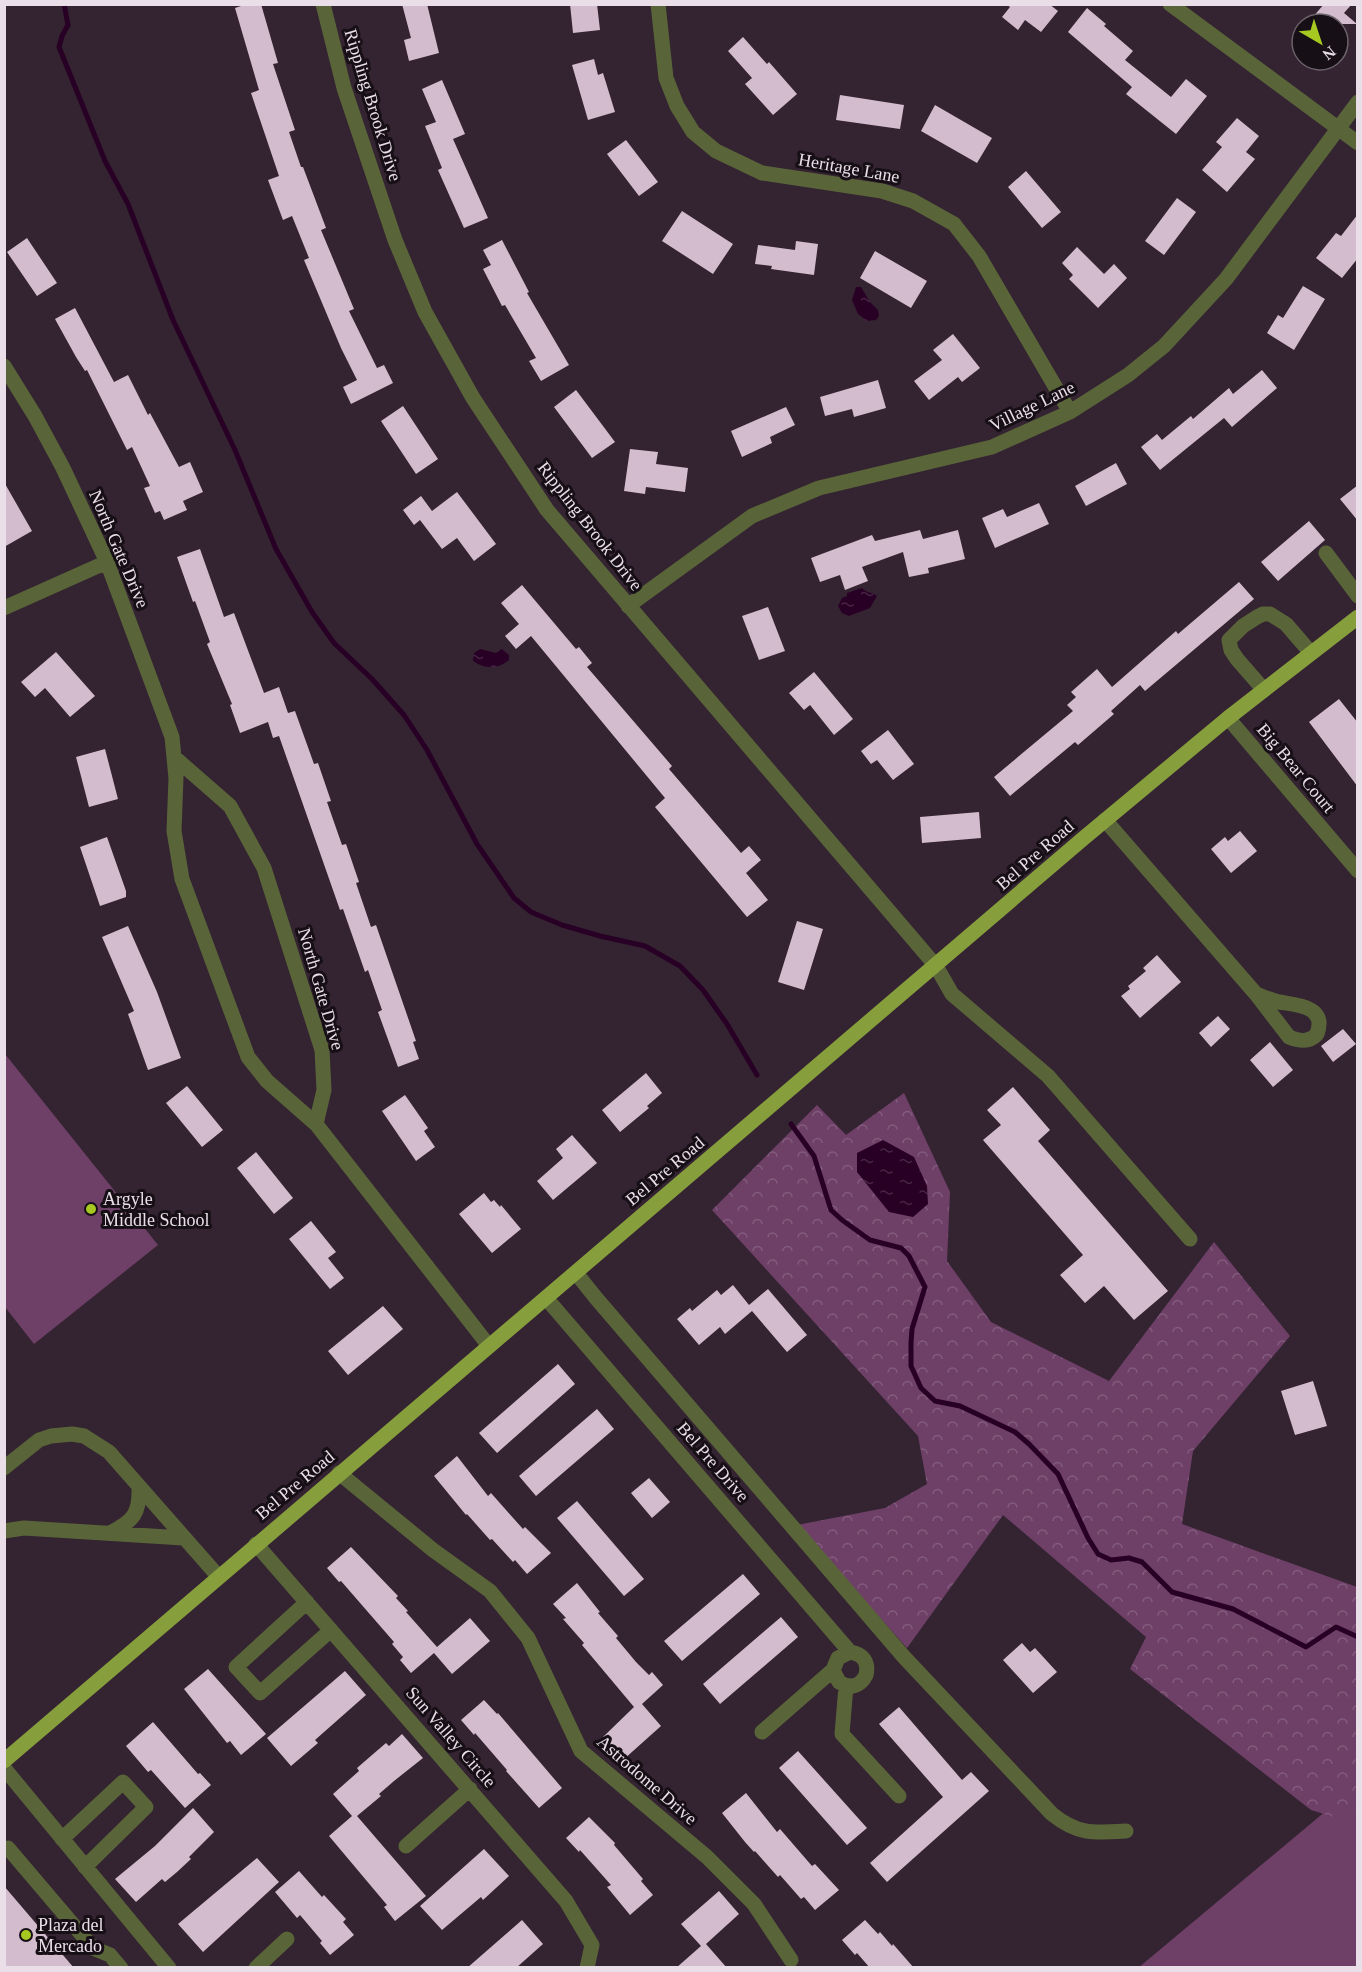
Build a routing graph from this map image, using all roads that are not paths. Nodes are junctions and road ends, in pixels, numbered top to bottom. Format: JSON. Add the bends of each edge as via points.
{"nodes":[{"id":1,"x":323,"y":4,"type":"edge"},
{"id":2,"x":658,"y":4,"type":"edge"},
{"id":3,"x":1170,"y":4,"type":"edge"},
{"id":4,"x":1358,"y":102,"type":"edge"},
{"id":5,"x":1337,"y":128,"type":"junction"},
{"id":6,"x":1358,"y":143,"type":"edge"},
{"id":7,"x":4,"y":366,"type":"edge"},
{"id":8,"x":1070,"y":412,"type":"junction"},
{"id":9,"x":1326,"y":553,"type":"dead end"},
{"id":10,"x":106,"y":562,"type":"junction"},
{"id":11,"x":1358,"y":596,"type":"edge"},
{"id":12,"x":628,"y":606,"type":"junction"},
{"id":13,"x":4,"y":609,"type":"edge"},
{"id":14,"x":1358,"y":617,"type":"edge"},
{"id":15,"x":1311,"y":653,"type":"junction"},
{"id":16,"x":1264,"y":690,"type":"junction"},
{"id":17,"x":1228,"y":718,"type":"junction"},
{"id":18,"x":174,"y":757,"type":"junction"},
{"id":19,"x":1105,"y":820,"type":"junction"},
{"id":20,"x":1358,"y":871,"type":"edge"},
{"id":21,"x":936,"y":966,"type":"junction"},
{"id":22,"x":1256,"y":994,"type":"dead end"},
{"id":23,"x":316,"y":1124,"type":"junction"},
{"id":24,"x":1190,"y":1239,"type":"dead end"},
{"id":25,"x":576,"y":1273,"type":"junction"},
{"id":26,"x":546,"y":1298,"type":"junction"},
{"id":27,"x":489,"y":1346,"type":"junction"},
{"id":28,"x":4,"y":1468,"type":"edge"},
{"id":29,"x":339,"y":1473,"type":"junction"},
{"id":30,"x":139,"y":1487,"type":"junction"},
{"id":31,"x":4,"y":1531,"type":"edge"},
{"id":32,"x":110,"y":1533,"type":"junction"},
{"id":33,"x":183,"y":1538,"type":"junction"},
{"id":34,"x":256,"y":1544,"type":"junction"},
{"id":35,"x":218,"y":1576,"type":"junction"},
{"id":36,"x":307,"y":1602,"type":"junction"},
{"id":37,"x":332,"y":1630,"type":"junction"},
{"id":38,"x":850,"y":1652,"type":"junction"},
{"id":39,"x":833,"y":1670,"type":"junction"},
{"id":40,"x":846,"y":1686,"type":"junction"},
{"id":41,"x":762,"y":1732,"type":"dead end"},
{"id":42,"x":4,"y":1761,"type":"edge"},
{"id":43,"x":4,"y":1768,"type":"edge"},
{"id":44,"x":470,"y":1789,"type":"junction"},
{"id":45,"x":899,"y":1796,"type":"dead end"},
{"id":46,"x":1126,"y":1831,"type":"dead end"},
{"id":47,"x":62,"y":1839,"type":"junction"},
{"id":48,"x":406,"y":1846,"type":"dead end"},
{"id":49,"x":6,"y":1847,"type":"edge"},
{"id":50,"x":85,"y":1867,"type":"junction"},
{"id":51,"x":287,"y":1940,"type":"dead end"},
{"id":52,"x":791,"y":1960,"type":"dead end"},
{"id":53,"x":121,"y":1968,"type":"edge"},
{"id":54,"x":169,"y":1968,"type":"edge"},
{"id":55,"x":256,"y":1968,"type":"edge"},
{"id":56,"x":586,"y":1968,"type":"edge"}],
"edges":[{"from":1,"to":12,"type":"street","name":"Rippling Brook Drive","via":[[347,98],[395,240],[425,312],[473,398],[547,510]]},
{"from":2,"to":8,"type":"street","name":"Heritage Lane","via":[[666,78],[693,132],[716,151],[762,173],[882,191],[913,201],[954,225],[979,256]]},
{"from":3,"to":5,"type":"street"},
{"from":4,"to":5,"type":"street","name":"Village Lane"},
{"from":5,"to":6,"type":"street"},
{"from":5,"to":8,"type":"street","name":"Village Lane","via":[[1226,279],[1164,346],[1128,375]]},
{"from":7,"to":10,"type":"street","name":"North Gate Drive","via":[[63,468]]},
{"from":8,"to":12,"type":"street","name":"Village Lane","via":[[992,447],[819,488],[752,516]]},
{"from":9,"to":11,"type":"street"},
{"from":10,"to":13,"type":"street"},
{"from":10,"to":18,"type":"street","name":"North Gate Drive","via":[[172,737]]},
{"from":12,"to":21,"type":"street","name":"Rippling Brook Drive"},
{"from":14,"to":15,"type":"main road","name":"Bel Pre Road"},
{"from":15,"to":16,"type":"main road","name":"Bel Pre Road"},
{"from":15,"to":16,"type":"street","via":[[1286,624],[1270,614],[1243,626],[1229,640],[1232,650]]},
{"from":16,"to":17,"type":"main road","name":"Bel Pre Road"},
{"from":17,"to":19,"type":"main road","name":"Bel Pre Road"},
{"from":17,"to":20,"type":"street","name":"Big Bear Court"},
{"from":18,"to":23,"type":"street","name":"North Gate Drive","via":[[174,831],[182,879],[248,1057],[267,1081]]},
{"from":18,"to":23,"type":"street","name":"North Gate Drive","via":[[230,806],[264,868],[322,1050],[324,1090]]},
{"from":19,"to":21,"type":"main road","name":"Bel Pre Road"},
{"from":19,"to":22,"type":"street"},
{"from":21,"to":24,"type":"street","name":"Rippling Brook Drive","via":[[952,994],[1048,1076]]},
{"from":21,"to":25,"type":"main road","name":"Bel Pre Road"},
{"from":23,"to":27,"type":"street","name":"North Gate Drive"},
{"from":25,"to":26,"type":"main road","name":"Bel Pre Road"},
{"from":25,"to":46,"type":"street","via":[[904,1657],[1052,1814],[1066,1825],[1092,1833]]},
{"from":26,"to":27,"type":"main road","name":"Bel Pre Road"},
{"from":26,"to":38,"type":"street","name":"Bel Pre Drive"},
{"from":27,"to":29,"type":"main road","name":"Bel Pre Road"},
{"from":28,"to":30,"type":"street","via":[[39,1440],[72,1434],[84,1436],[109,1452]]},
{"from":29,"to":34,"type":"main road","name":"Bel Pre Road"},
{"from":29,"to":52,"type":"street","name":"Astrodome Drive","via":[[490,1591],[528,1638],[581,1751],[706,1857],[754,1904]]},
{"from":30,"to":32,"type":"street","via":[[136,1514]]},
{"from":30,"to":33,"type":"street"},
{"from":31,"to":32,"type":"street","via":[[24,1528]]},
{"from":32,"to":33,"type":"street"},
{"from":33,"to":35,"type":"street"},
{"from":34,"to":35,"type":"main road","name":"Bel Pre Road"},
{"from":34,"to":36,"type":"street","name":"Sun Valley Circle"},
{"from":35,"to":42,"type":"main road","name":"Bel Pre Road"},
{"from":36,"to":37,"type":"street","name":"Sun Valley Circle"},
{"from":36,"to":37,"type":"street","via":[[236,1666],[260,1693]]},
{"from":37,"to":44,"type":"street","name":"Sun Valley Circle"},
{"from":38,"to":39,"type":"street","via":[[838,1658]]},
{"from":38,"to":40,"type":"street","name":"Bel Pre Drive","via":[[862,1657],[867,1669],[863,1681]]},
{"from":39,"to":40,"type":"street"},
{"from":39,"to":41,"type":"street"},
{"from":40,"to":45,"type":"street","via":[[842,1734]]},
{"from":43,"to":47,"type":"street"},
{"from":44,"to":48,"type":"street"},
{"from":44,"to":56,"type":"street","name":"Sun Valley Circle","via":[[566,1901],[591,1945]]},
{"from":47,"to":50,"type":"street"},
{"from":47,"to":50,"type":"street","via":[[123,1782],[146,1807]]},
{"from":49,"to":53,"type":"street","via":[[93,1948],[110,1954]]},
{"from":50,"to":54,"type":"street"},
{"from":51,"to":55,"type":"street"}]}
